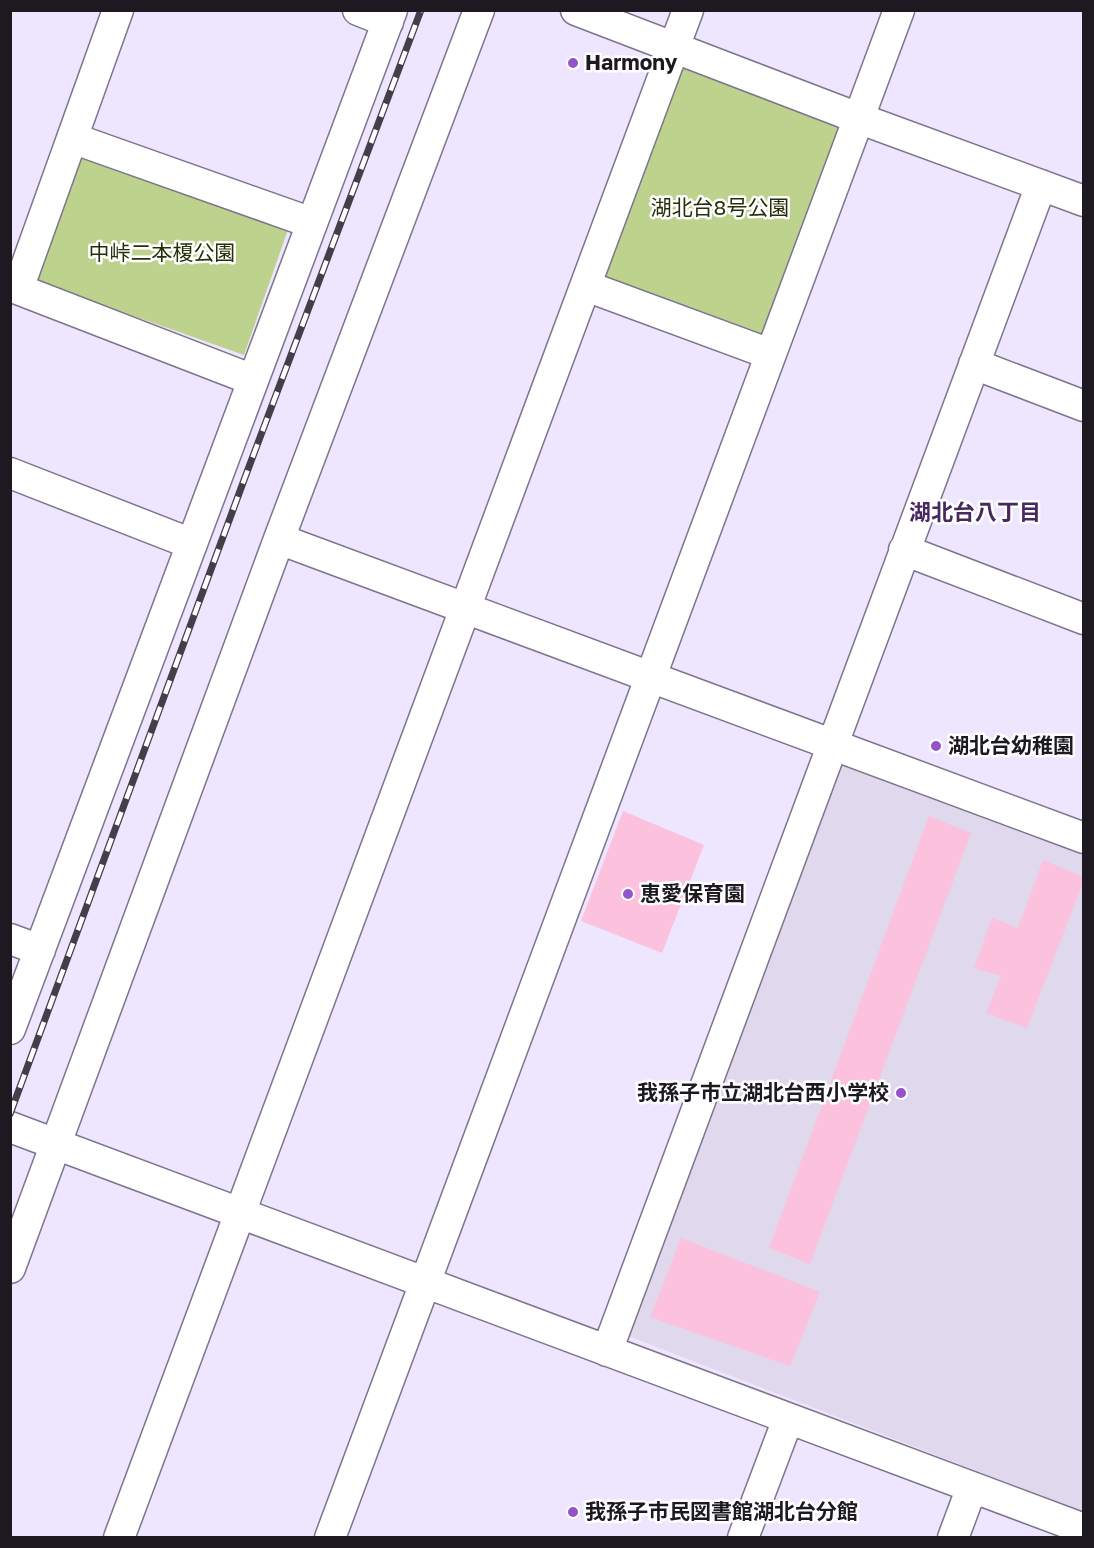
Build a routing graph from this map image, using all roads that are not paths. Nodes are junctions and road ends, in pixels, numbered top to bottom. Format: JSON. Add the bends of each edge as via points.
{"nodes":[{"id":1,"x":118,"y":10,"type":"edge"},
{"id":2,"x":358,"y":10,"type":"edge"},
{"id":3,"x":479,"y":10,"type":"edge"},
{"id":4,"x":576,"y":10,"type":"edge"},
{"id":5,"x":688,"y":10,"type":"edge"},
{"id":6,"x":899,"y":10,"type":"edge"},
{"id":7,"x":390,"y":16,"type":"edge"},
{"id":8,"x":674,"y":48,"type":"junction"},
{"id":9,"x":858,"y":118,"type":"junction"},
{"id":10,"x":72,"y":138,"type":"junction"},
{"id":11,"x":1041,"y":185,"type":"junction"},
{"id":12,"x":1083,"y":201,"type":"edge"},
{"id":13,"x":312,"y":223,"type":"junction"},
{"id":14,"x":586,"y":286,"type":"junction"},
{"id":15,"x":14,"y":287,"type":"edge"},
{"id":16,"x":770,"y":354,"type":"junction"},
{"id":17,"x":974,"y":364,"type":"junction"},
{"id":18,"x":253,"y":380,"type":"junction"},
{"id":19,"x":1083,"y":406,"type":"edge"},
{"id":20,"x":10,"y":474,"type":"edge"},
{"id":21,"x":279,"y":539,"type":"junction"},
{"id":22,"x":192,"y":544,"type":"junction"},
{"id":23,"x":904,"y":550,"type":"junction"},
{"id":24,"x":466,"y":608,"type":"junction"},
{"id":25,"x":1083,"y":619,"type":"edge"},
{"id":26,"x":650,"y":676,"type":"junction"},
{"id":27,"x":831,"y":744,"type":"junction"},
{"id":28,"x":1083,"y":838,"type":"edge"},
{"id":29,"x":10,"y":939,"type":"edge"},
{"id":30,"x":40,"y":950,"type":"junction"},
{"id":31,"x":10,"y":1029,"type":"edge"},
{"id":32,"x":10,"y":1127,"type":"edge"},
{"id":33,"x":56,"y":1144,"type":"junction"},
{"id":34,"x":240,"y":1214,"type":"junction"},
{"id":35,"x":10,"y":1268,"type":"edge"},
{"id":36,"x":425,"y":1282,"type":"junction"},
{"id":37,"x":606,"y":1351,"type":"junction"},
{"id":38,"x":788,"y":1419,"type":"junction"},
{"id":39,"x":972,"y":1487,"type":"junction"},
{"id":40,"x":1083,"y":1529,"type":"edge"},
{"id":41,"x":119,"y":1538,"type":"edge"},
{"id":42,"x":330,"y":1538,"type":"edge"},
{"id":43,"x":743,"y":1538,"type":"edge"},
{"id":44,"x":953,"y":1538,"type":"edge"}],
"edges":[{"from":1,"to":10,"type":"street"},
{"from":2,"to":7,"type":"street"},
{"from":3,"to":21,"type":"street"},
{"from":4,"to":8,"type":"street"},
{"from":5,"to":8,"type":"street"},
{"from":6,"to":9,"type":"street"},
{"from":7,"to":13,"type":"street"},
{"from":8,"to":9,"type":"street"},
{"from":8,"to":14,"type":"street"},
{"from":9,"to":11,"type":"street"},
{"from":9,"to":16,"type":"street"},
{"from":10,"to":13,"type":"street"},
{"from":10,"to":15,"type":"street"},
{"from":11,"to":12,"type":"street"},
{"from":11,"to":17,"type":"street"},
{"from":13,"to":18,"type":"street"},
{"from":14,"to":16,"type":"street"},
{"from":14,"to":24,"type":"street"},
{"from":15,"to":18,"type":"street"},
{"from":16,"to":26,"type":"street"},
{"from":17,"to":19,"type":"street"},
{"from":17,"to":23,"type":"street"},
{"from":18,"to":22,"type":"street"},
{"from":20,"to":22,"type":"street"},
{"from":21,"to":24,"type":"street"},
{"from":21,"to":33,"type":"street"},
{"from":22,"to":30,"type":"street"},
{"from":23,"to":25,"type":"street"},
{"from":23,"to":27,"type":"street"},
{"from":24,"to":26,"type":"street"},
{"from":24,"to":34,"type":"street"},
{"from":26,"to":27,"type":"street"},
{"from":26,"to":36,"type":"street"},
{"from":27,"to":28,"type":"street"},
{"from":27,"to":37,"type":"street"},
{"from":29,"to":30,"type":"street"},
{"from":30,"to":31,"type":"street"},
{"from":32,"to":33,"type":"street"},
{"from":33,"to":34,"type":"street"},
{"from":33,"to":35,"type":"street"},
{"from":34,"to":36,"type":"street"},
{"from":34,"to":41,"type":"street"},
{"from":36,"to":37,"type":"street"},
{"from":36,"to":42,"type":"street"},
{"from":37,"to":38,"type":"street"},
{"from":38,"to":39,"type":"street"},
{"from":38,"to":43,"type":"street"},
{"from":39,"to":40,"type":"street"},
{"from":39,"to":44,"type":"street"}]}
